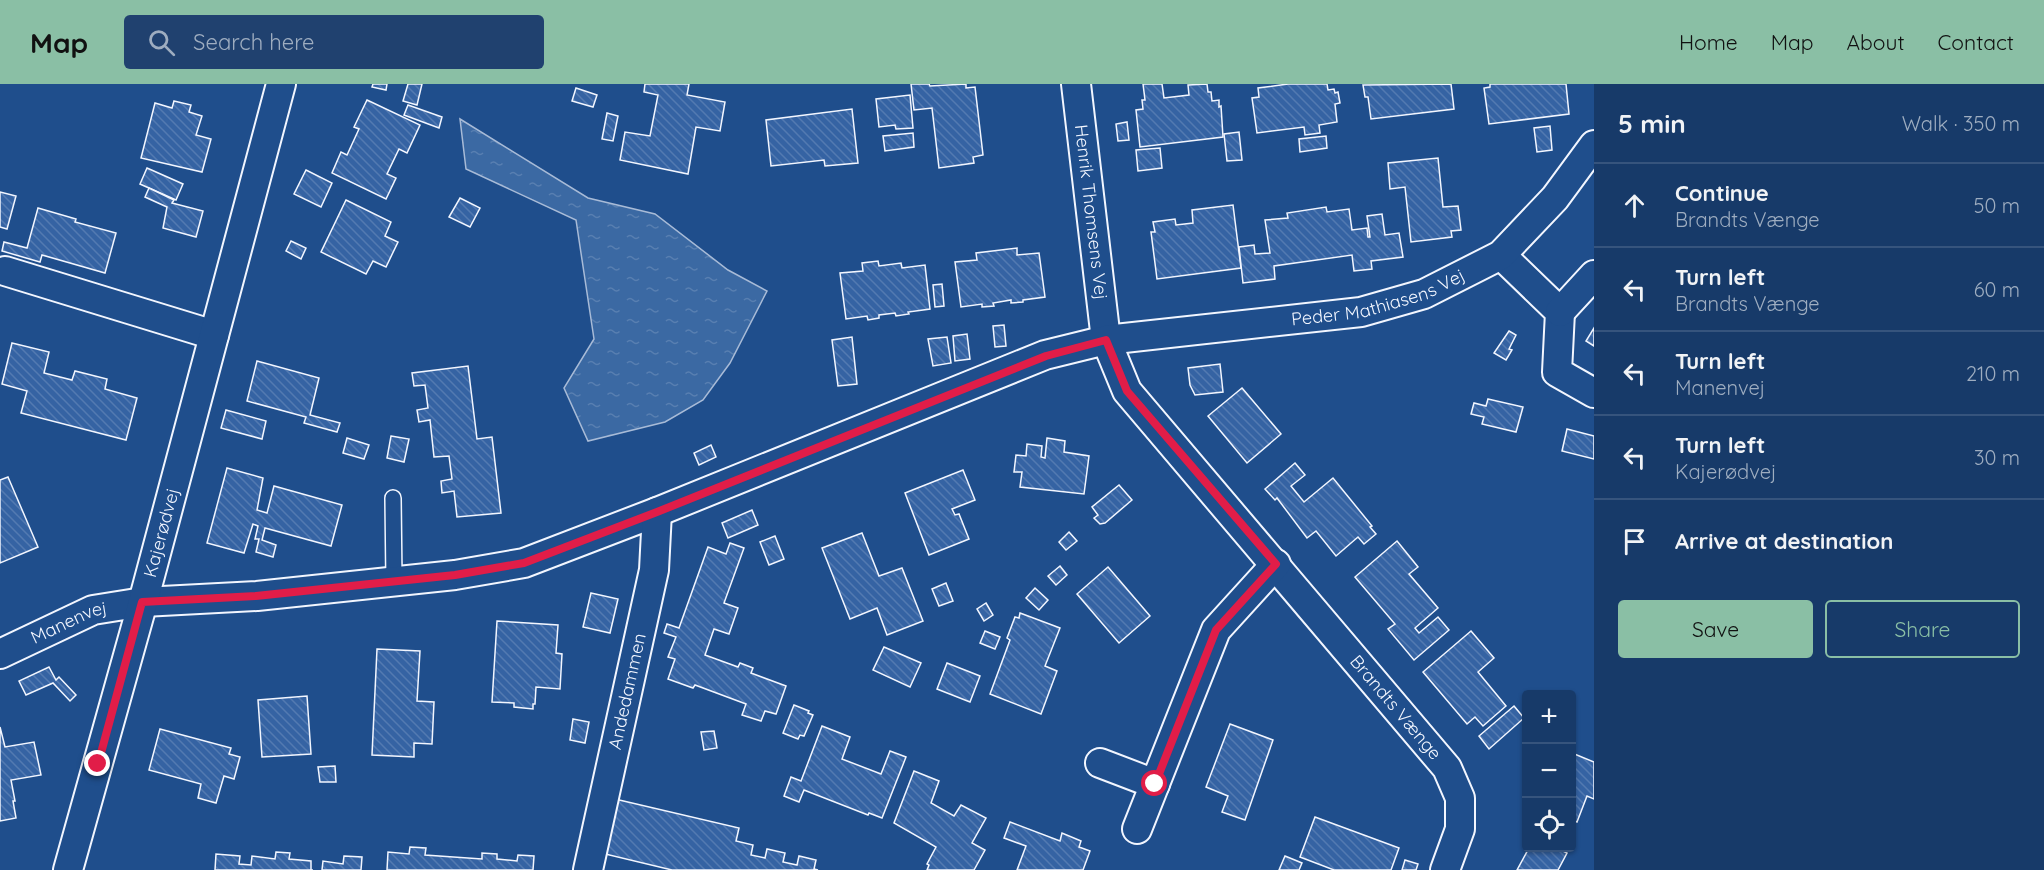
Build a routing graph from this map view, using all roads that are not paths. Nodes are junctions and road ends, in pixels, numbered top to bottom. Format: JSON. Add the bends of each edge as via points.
{"nodes":[{"id":1,"x":281,"y":84,"type":"edge"},
{"id":2,"x":1076,"y":84,"type":"edge"},
{"id":3,"x":1594,"y":145,"type":"edge"},
{"id":4,"x":1501,"y":255,"type":"junction"},
{"id":5,"x":5,"y":271,"type":"dead end"},
{"id":6,"x":1594,"y":274,"type":"edge"},
{"id":7,"x":1560,"y":312,"type":"junction"},
{"id":8,"x":214,"y":335,"type":"junction"},
{"id":9,"x":1106,"y":340,"type":"junction"},
{"id":10,"x":1594,"y":393,"type":"edge"},
{"id":11,"x":393,"y":498,"type":"dead end"},
{"id":12,"x":657,"y":512,"type":"junction"},
{"id":13,"x":1276,"y":564,"type":"junction"},
{"id":14,"x":394,"y":581,"type":"junction"},
{"id":15,"x":142,"y":602,"type":"junction"},
{"id":16,"x":0,"y":654,"type":"edge"},
{"id":17,"x":1100,"y":762,"type":"dead end"},
{"id":18,"x":1155,"y":784,"type":"junction"},
{"id":19,"x":1137,"y":829,"type":"dead end"},
{"id":20,"x":592,"y":869,"type":"edge"},
{"id":21,"x":68,"y":870,"type":"edge"},
{"id":22,"x":1445,"y":870,"type":"edge"}],
"edges":[{"from":1,"to":8,"type":"street","name":"Kajerødvej"},
{"from":2,"to":9,"type":"street","name":"Henrik Thomsens Vej"},
{"from":3,"to":4,"type":"street","name":"Peder Mathiasens Vej","via":[[1555,198]]},
{"from":4,"to":7,"type":"street"},
{"from":4,"to":9,"type":"street","name":"Peder Mathiasens Vej","via":[[1424,294],[1360,312]]},
{"from":5,"to":8,"type":"street"},
{"from":6,"to":7,"type":"street"},
{"from":7,"to":10,"type":"street","via":[[1557,372]]},
{"from":8,"to":15,"type":"street","name":"Kajerødvej"},
{"from":9,"to":12,"type":"street","name":"Manenvej","via":[[1046,356]]},
{"from":9,"to":13,"type":"street","name":"Brandts Vænge","via":[[1127,391]]},
{"from":11,"to":14,"type":"lane"},
{"from":12,"to":14,"type":"street","name":"Manenvej","via":[[524,563]]},
{"from":12,"to":20,"type":"street","name":"Andedammen","via":[[654,570]]},
{"from":13,"to":18,"type":"street","via":[[1216,630]]},
{"from":13,"to":22,"type":"street","name":"Brandts Vænge","via":[[1447,768],[1460,798],[1460,829]]},
{"from":14,"to":15,"type":"street","name":"Manenvej","via":[[256,596]]},
{"from":15,"to":16,"type":"street","name":"Manenvej","via":[[93,610]]},
{"from":15,"to":21,"type":"street","name":"Kajerødvej"},
{"from":17,"to":18,"type":"street"},
{"from":18,"to":19,"type":"street"}]}
